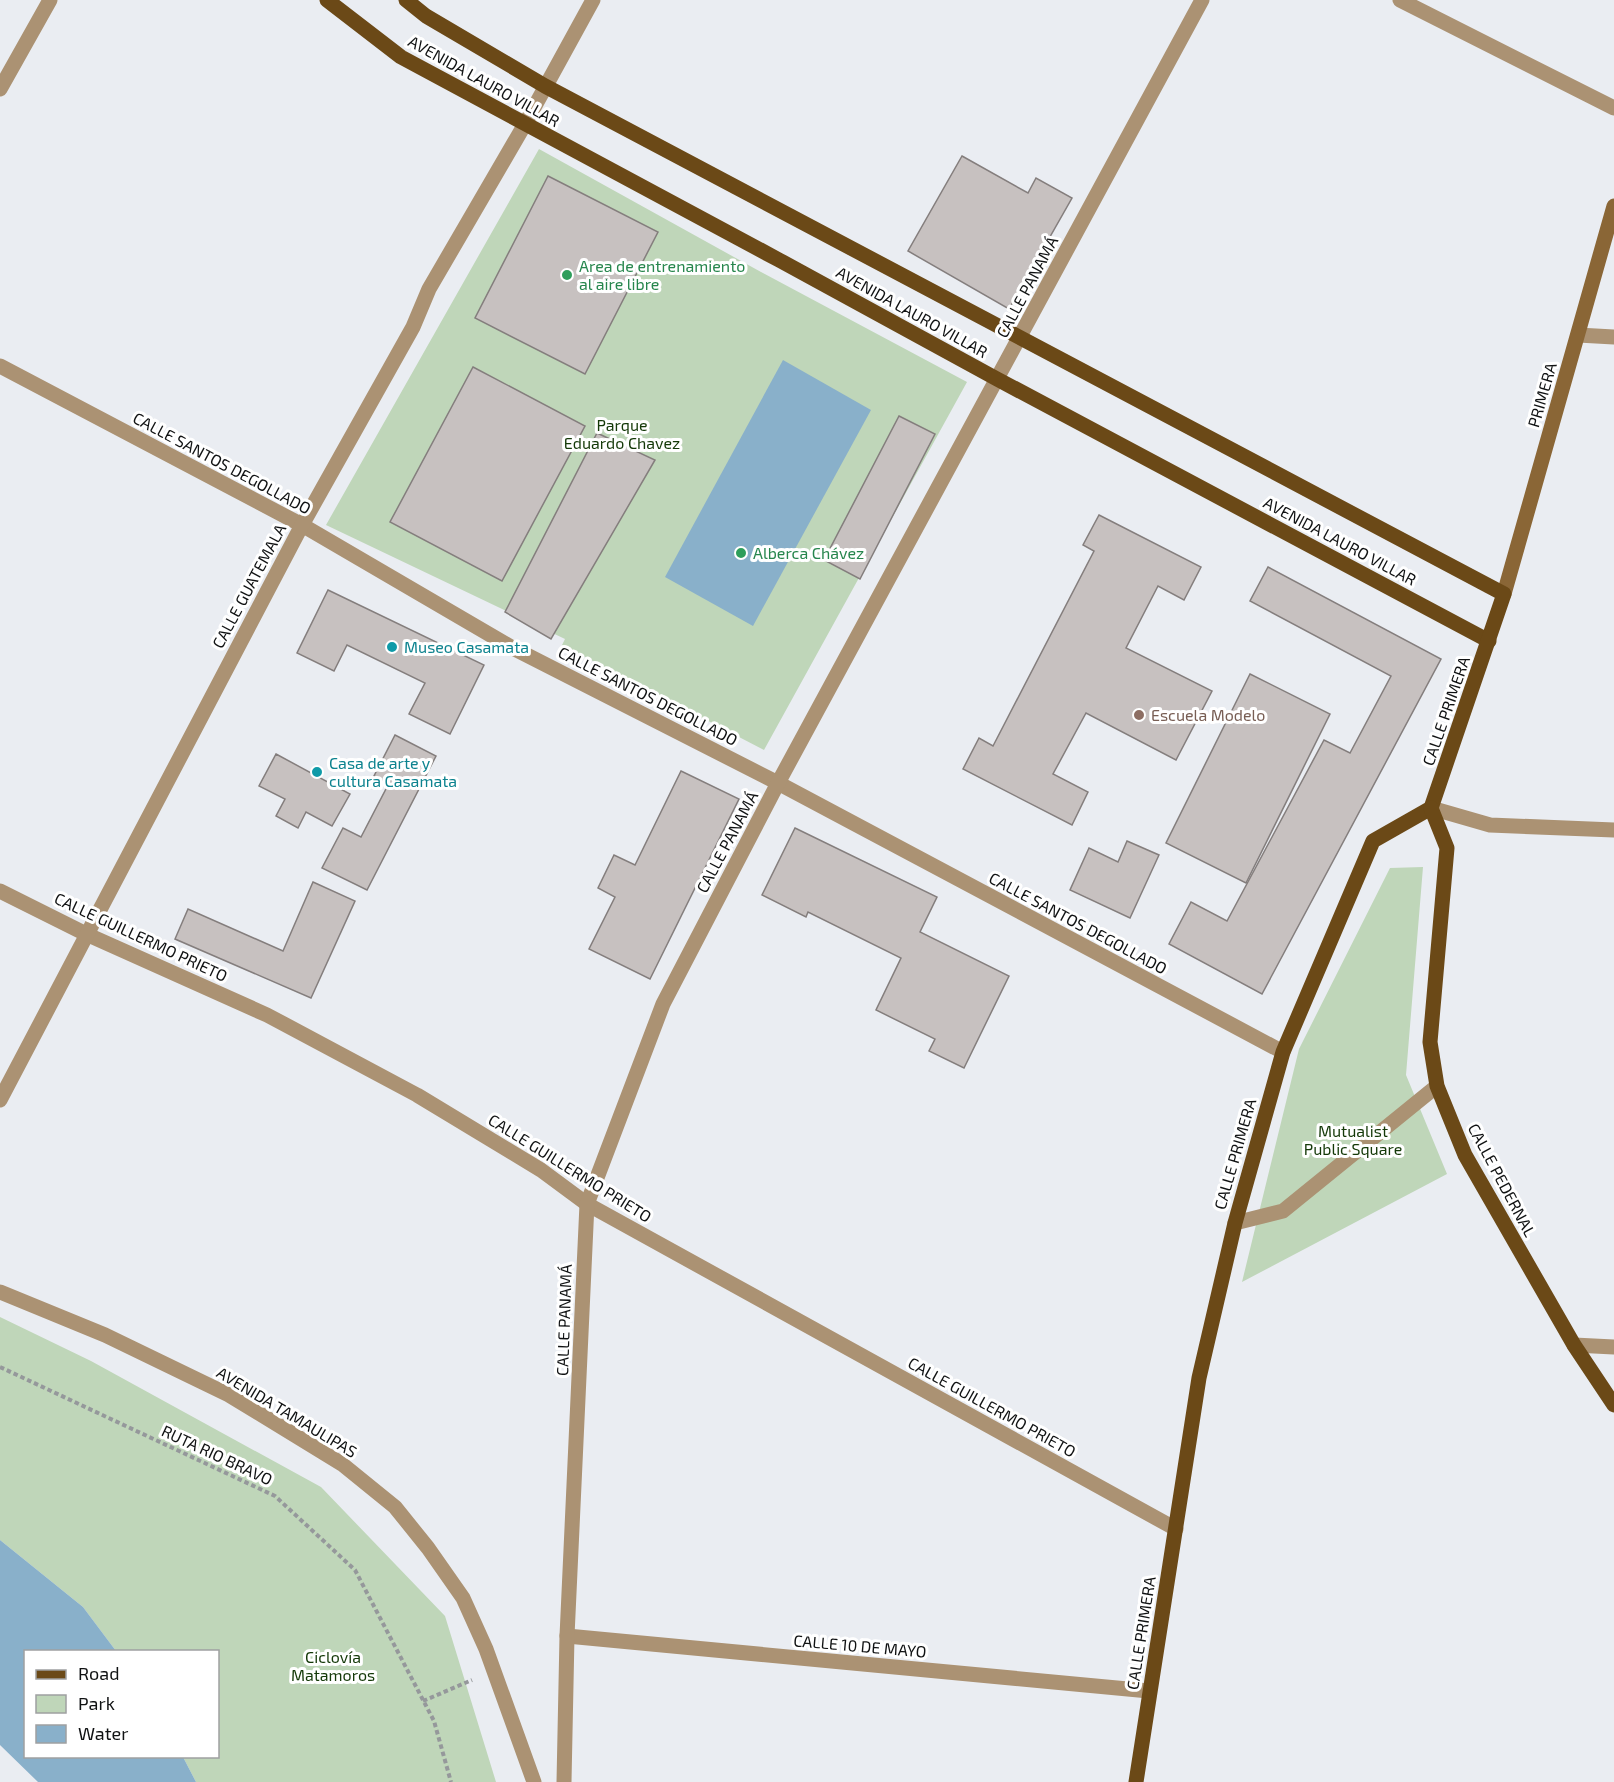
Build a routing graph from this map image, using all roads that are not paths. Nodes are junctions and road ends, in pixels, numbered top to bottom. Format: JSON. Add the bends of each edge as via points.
{"nodes":[{"id":1,"x":50,"y":0,"type":"edge"},
{"id":2,"x":327,"y":0,"type":"edge"},
{"id":3,"x":406,"y":0,"type":"edge"},
{"id":4,"x":593,"y":0,"type":"edge"},
{"id":5,"x":1202,"y":0,"type":"edge"},
{"id":6,"x":1400,"y":0,"type":"edge"},
{"id":7,"x":545,"y":86,"type":"junction"},
{"id":8,"x":0,"y":89,"type":"edge"},
{"id":9,"x":1614,"y":108,"type":"edge"},
{"id":10,"x":525,"y":124,"type":"junction"},
{"id":11,"x":1614,"y":206,"type":"edge"},
{"id":12,"x":1578,"y":335,"type":"junction"},
{"id":13,"x":1614,"y":337,"type":"edge"},
{"id":14,"x":1020,"y":339,"type":"junction"},
{"id":15,"x":0,"y":366,"type":"edge"},
{"id":16,"x":997,"y":379,"type":"junction"},
{"id":17,"x":302,"y":525,"type":"junction"},
{"id":18,"x":1504,"y":594,"type":"junction"},
{"id":19,"x":1489,"y":640,"type":"junction"},
{"id":20,"x":778,"y":783,"type":"junction"},
{"id":21,"x":1431,"y":808,"type":"junction"},
{"id":22,"x":1614,"y":830,"type":"edge"},
{"id":23,"x":0,"y":891,"type":"edge"},
{"id":24,"x":87,"y":934,"type":"junction"},
{"id":25,"x":1282,"y":1052,"type":"junction"},
{"id":26,"x":1437,"y":1086,"type":"junction"},
{"id":27,"x":0,"y":1100,"type":"edge"},
{"id":28,"x":587,"y":1204,"type":"junction"},
{"id":29,"x":1235,"y":1223,"type":"junction"},
{"id":30,"x":0,"y":1292,"type":"edge"},
{"id":31,"x":1574,"y":1345,"type":"junction"},
{"id":32,"x":1614,"y":1347,"type":"edge"},
{"id":33,"x":1614,"y":1405,"type":"edge"},
{"id":34,"x":1176,"y":1530,"type":"junction"},
{"id":35,"x":567,"y":1636,"type":"junction"},
{"id":36,"x":1149,"y":1691,"type":"junction"},
{"id":37,"x":534,"y":1782,"type":"edge"},
{"id":38,"x":564,"y":1782,"type":"edge"},
{"id":39,"x":1136,"y":1782,"type":"edge"}],
"edges":[{"from":1,"to":8,"type":"street"},
{"from":2,"to":10,"type":"main road","name":"AVENIDA LAURO VILLAR","via":[[401,57]]},
{"from":3,"to":7,"type":"main road","name":"AVENIDA LAURO VILLAR","via":[[426,16]]},
{"from":4,"to":7,"type":"street","name":"CALLE GUATEMALA"},
{"from":5,"to":14,"type":"street","name":"CALLE PANAMÁ"},
{"from":6,"to":9,"type":"street"},
{"from":7,"to":10,"type":"street","name":"CALLE GUATEMALA"},
{"from":7,"to":14,"type":"main road","name":"AVENIDA LAURO VILLAR"},
{"from":10,"to":16,"type":"main road","name":"AVENIDA LAURO VILLAR"},
{"from":10,"to":17,"type":"street","name":"CALLE GUATEMALA","via":[[429,289],[413,327]]},
{"from":11,"to":12,"type":"main road","name":"PRIMERA"},
{"from":12,"to":13,"type":"street"},
{"from":12,"to":18,"type":"main road","name":"PRIMERA"},
{"from":14,"to":16,"type":"street","name":"CALLE PANAMÁ"},
{"from":14,"to":18,"type":"main road","name":"AVENIDA LAURO VILLAR"},
{"from":15,"to":17,"type":"street","name":"CALLE SANTOS DEGOLLADO"},
{"from":16,"to":19,"type":"main road","name":"AVENIDA LAURO VILLAR"},
{"from":16,"to":20,"type":"street","name":"CALLE PANAMÁ"},
{"from":17,"to":20,"type":"street","name":"CALLE SANTOS DEGOLLADO","via":[[511,647]]},
{"from":17,"to":24,"type":"street","name":"CALLE GUATEMALA"},
{"from":18,"to":19,"type":"main road","name":"CALLE PRIMERA"},
{"from":19,"to":21,"type":"main road","name":"CALLE PRIMERA"},
{"from":20,"to":25,"type":"street","name":"CALLE SANTOS DEGOLLADO"},
{"from":20,"to":28,"type":"street","name":"CALLE PANAMÁ","via":[[663,1004]]},
{"from":21,"to":22,"type":"street","via":[[1490,825]]},
{"from":21,"to":25,"type":"main road","name":"CALLE PRIMERA","via":[[1373,841]]},
{"from":21,"to":26,"type":"main road","name":"CALLE PEDERNAL","via":[[1447,848],[1430,1042]]},
{"from":23,"to":24,"type":"street","name":"CALLE GUILLERMO PRIETO"},
{"from":24,"to":27,"type":"street","name":"CALLE GUATEMALA"},
{"from":24,"to":28,"type":"street","name":"CALLE GUILLERMO PRIETO","via":[[267,1015],[407,1089],[541,1170]]},
{"from":25,"to":29,"type":"main road","name":"CALLE PRIMERA"},
{"from":26,"to":29,"type":"street","via":[[1283,1211]]},
{"from":26,"to":31,"type":"main road","name":"CALLE PEDERNAL","via":[[1465,1155]]},
{"from":28,"to":34,"type":"street","name":"CALLE GUILLERMO PRIETO"},
{"from":28,"to":35,"type":"street","name":"CALLE PANAMÁ"},
{"from":29,"to":34,"type":"main road","name":"CALLE PRIMERA","via":[[1199,1378]]},
{"from":30,"to":37,"type":"street","name":"AVENIDA TAMAULIPAS","via":[[105,1335],[229,1395],[342,1464],[395,1507],[463,1598],[494,1670]]},
{"from":31,"to":32,"type":"street"},
{"from":31,"to":33,"type":"main road","name":"CALLE PEDERNAL"},
{"from":34,"to":36,"type":"main road","name":"CALLE PRIMERA"},
{"from":35,"to":36,"type":"street","name":"CALLE 10 DE MAYO"},
{"from":35,"to":38,"type":"street","name":"CALLE PANAMÁ"},
{"from":36,"to":39,"type":"main road","name":"CALLE PRIMERA"}]}
